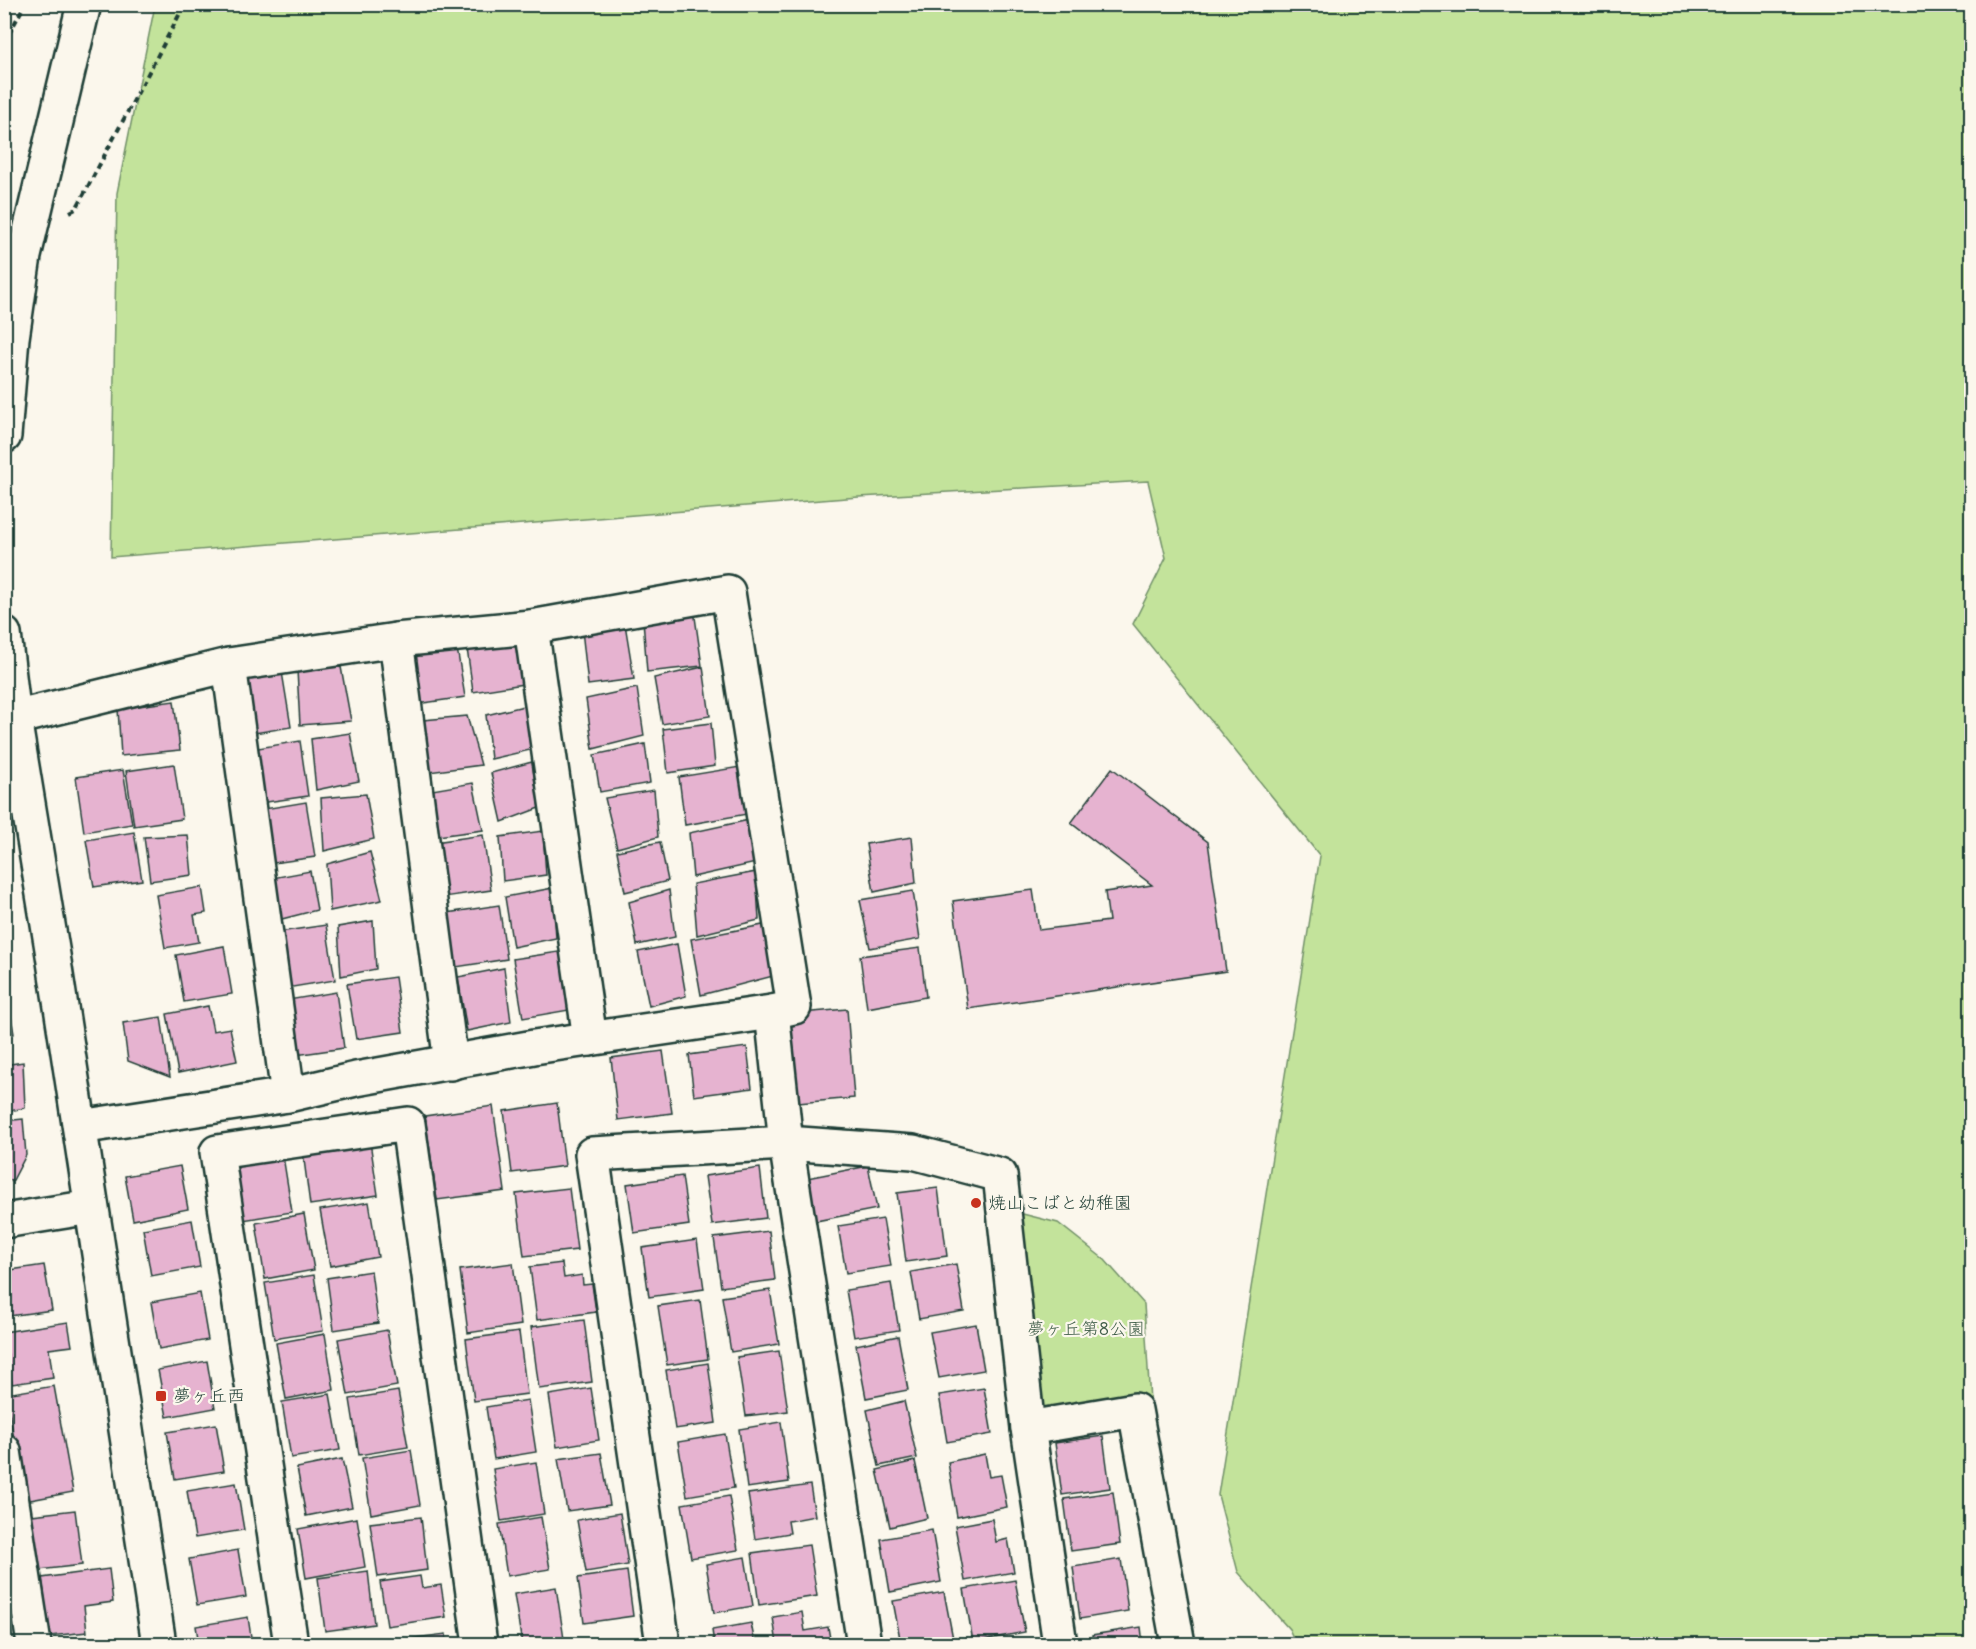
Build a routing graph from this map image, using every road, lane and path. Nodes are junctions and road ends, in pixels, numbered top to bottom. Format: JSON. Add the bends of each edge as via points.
{"nodes":[{"id":1,"x":25,"y":4,"type":"edge"},
{"id":2,"x":84,"y":4,"type":"edge"},
{"id":3,"x":185,"y":4,"type":"edge"},
{"id":4,"x":4,"y":43,"type":"edge"},
{"id":5,"x":67,"y":213,"type":"dead end"},
{"id":6,"x":4,"y":436,"type":"edge"},
{"id":7,"x":531,"y":627,"type":"junction"},
{"id":8,"x":4,"y":634,"type":"edge"},
{"id":9,"x":396,"y":640,"type":"junction"},
{"id":10,"x":229,"y":665,"type":"junction"},
{"id":11,"x":14,"y":718,"type":"junction"},
{"id":12,"x":772,"y":1012,"type":"junction"},
{"id":13,"x":590,"y":1039,"type":"junction"},
{"id":14,"x":450,"y":1063,"type":"junction"},
{"id":15,"x":288,"y":1095,"type":"junction"},
{"id":16,"x":80,"y":1127,"type":"junction"},
{"id":17,"x":786,"y":1143,"type":"junction"},
{"id":18,"x":91,"y":1207,"type":"junction"},
{"id":19,"x":4,"y":1221,"type":"edge"},
{"id":20,"x":1028,"y":1428,"type":"junction"},
{"id":21,"x":4,"y":1451,"type":"edge"},
{"id":22,"x":34,"y":1644,"type":"edge"},
{"id":23,"x":159,"y":1644,"type":"edge"},
{"id":24,"x":291,"y":1644,"type":"edge"},
{"id":25,"x":480,"y":1644,"type":"edge"},
{"id":26,"x":663,"y":1644,"type":"edge"},
{"id":27,"x":864,"y":1644,"type":"edge"},
{"id":28,"x":1060,"y":1644,"type":"edge"},
{"id":29,"x":1178,"y":1644,"type":"edge"}],
"edges":[{"from":1,"to":4,"type":"path"},
{"from":2,"to":6,"type":"street","via":[[24,256]]},
{"from":3,"to":5,"type":"path","via":[[76,209]]},
{"from":7,"to":9,"type":"street"},
{"from":7,"to":12,"type":"street","via":[[728,592],[794,1007]]},
{"from":7,"to":13,"type":"street"},
{"from":8,"to":11,"type":"street"},
{"from":9,"to":10,"type":"street"},
{"from":9,"to":14,"type":"street"},
{"from":10,"to":11,"type":"street"},
{"from":10,"to":15,"type":"street"},
{"from":11,"to":16,"type":"street"},
{"from":12,"to":13,"type":"street"},
{"from":12,"to":17,"type":"street"},
{"from":13,"to":14,"type":"street"},
{"from":14,"to":15,"type":"street"},
{"from":15,"to":16,"type":"street"},
{"from":16,"to":18,"type":"street"},
{"from":17,"to":20,"type":"street","via":[[913,1152],[1000,1175]]},
{"from":17,"to":26,"type":"street","via":[[592,1154]]},
{"from":17,"to":27,"type":"street"},
{"from":18,"to":19,"type":"street"},
{"from":18,"to":23,"type":"street"},
{"from":20,"to":28,"type":"street"},
{"from":20,"to":29,"type":"street","via":[[1135,1410]]},
{"from":21,"to":22,"type":"street"},
{"from":24,"to":25,"type":"street","via":[[217,1152],[408,1124]]}]}
